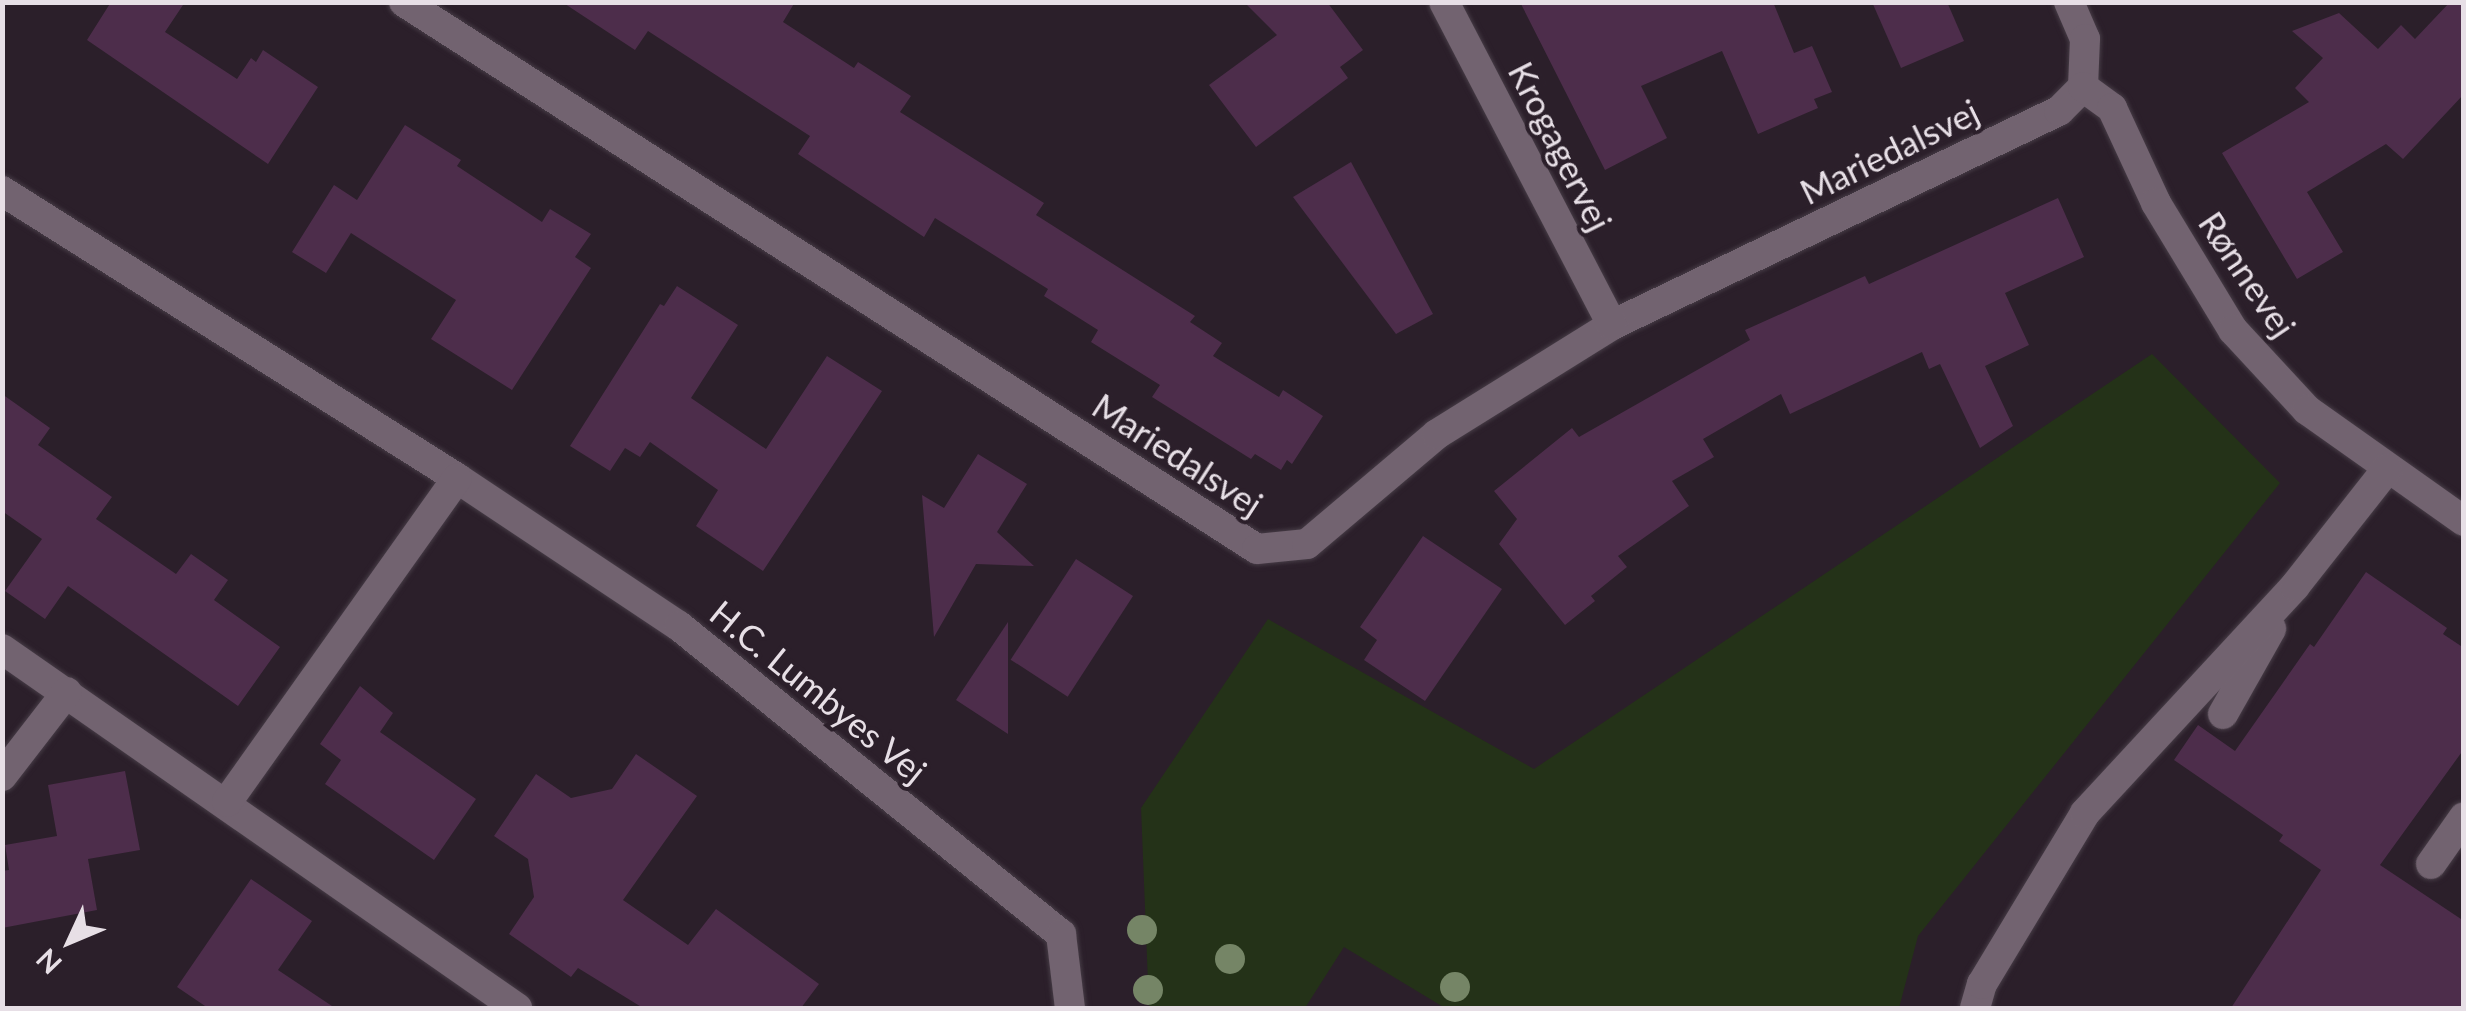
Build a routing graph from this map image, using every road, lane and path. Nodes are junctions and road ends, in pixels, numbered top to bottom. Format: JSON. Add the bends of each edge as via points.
{"nodes":[{"id":1,"x":404,"y":2,"type":"edge"},
{"id":2,"x":1444,"y":2,"type":"edge"},
{"id":3,"x":2070,"y":2,"type":"edge"},
{"id":4,"x":2083,"y":87,"type":"junction"},
{"id":5,"x":2,"y":190,"type":"edge"},
{"id":6,"x":1612,"y":325,"type":"junction"},
{"id":7,"x":2387,"y":468,"type":"junction"},
{"id":8,"x":456,"y":478,"type":"junction"},
{"id":9,"x":2464,"y":521,"type":"edge"},
{"id":10,"x":2295,"y":586,"type":"junction"},
{"id":11,"x":2,"y":649,"type":"edge"},
{"id":12,"x":67,"y":692,"type":"junction"},
{"id":13,"x":2223,"y":714,"type":"dead end"},
{"id":14,"x":2,"y":776,"type":"edge"},
{"id":15,"x":228,"y":802,"type":"junction"},
{"id":16,"x":2464,"y":817,"type":"edge"},
{"id":17,"x":2431,"y":864,"type":"dead end"},
{"id":18,"x":517,"y":1008,"type":"edge"},
{"id":19,"x":1070,"y":1008,"type":"edge"},
{"id":20,"x":1976,"y":1008,"type":"edge"}],
"edges":[{"from":1,"to":6,"type":"street","name":"Mariedalsvej","via":[[1257,549],[1307,544],[1436,434]]},
{"from":2,"to":6,"type":"street","name":"Krogagervej"},
{"from":3,"to":4,"type":"street","via":[[2085,38]]},
{"from":4,"to":6,"type":"street","name":"Mariedalsvej","via":[[2059,112]]},
{"from":4,"to":7,"type":"street","name":"Rønnevej","via":[[2112,108],[2156,203],[2233,330],[2307,410]]},
{"from":5,"to":8,"type":"street","name":"H.C. Lumbyes Vej"},
{"from":7,"to":9,"type":"street","name":"Rønnevej"},
{"from":7,"to":10,"type":"street"},
{"from":8,"to":15,"type":"street"},
{"from":8,"to":19,"type":"street","name":"H.C. Lumbyes Vej","via":[[679,626],[1061,934]]},
{"from":10,"to":13,"type":"street"},
{"from":10,"to":20,"type":"street","via":[[2085,813],[1982,984]]},
{"from":11,"to":12,"type":"street"},
{"from":12,"to":14,"type":"street"},
{"from":12,"to":15,"type":"street"},
{"from":15,"to":18,"type":"street"},
{"from":16,"to":17,"type":"street"}]}
